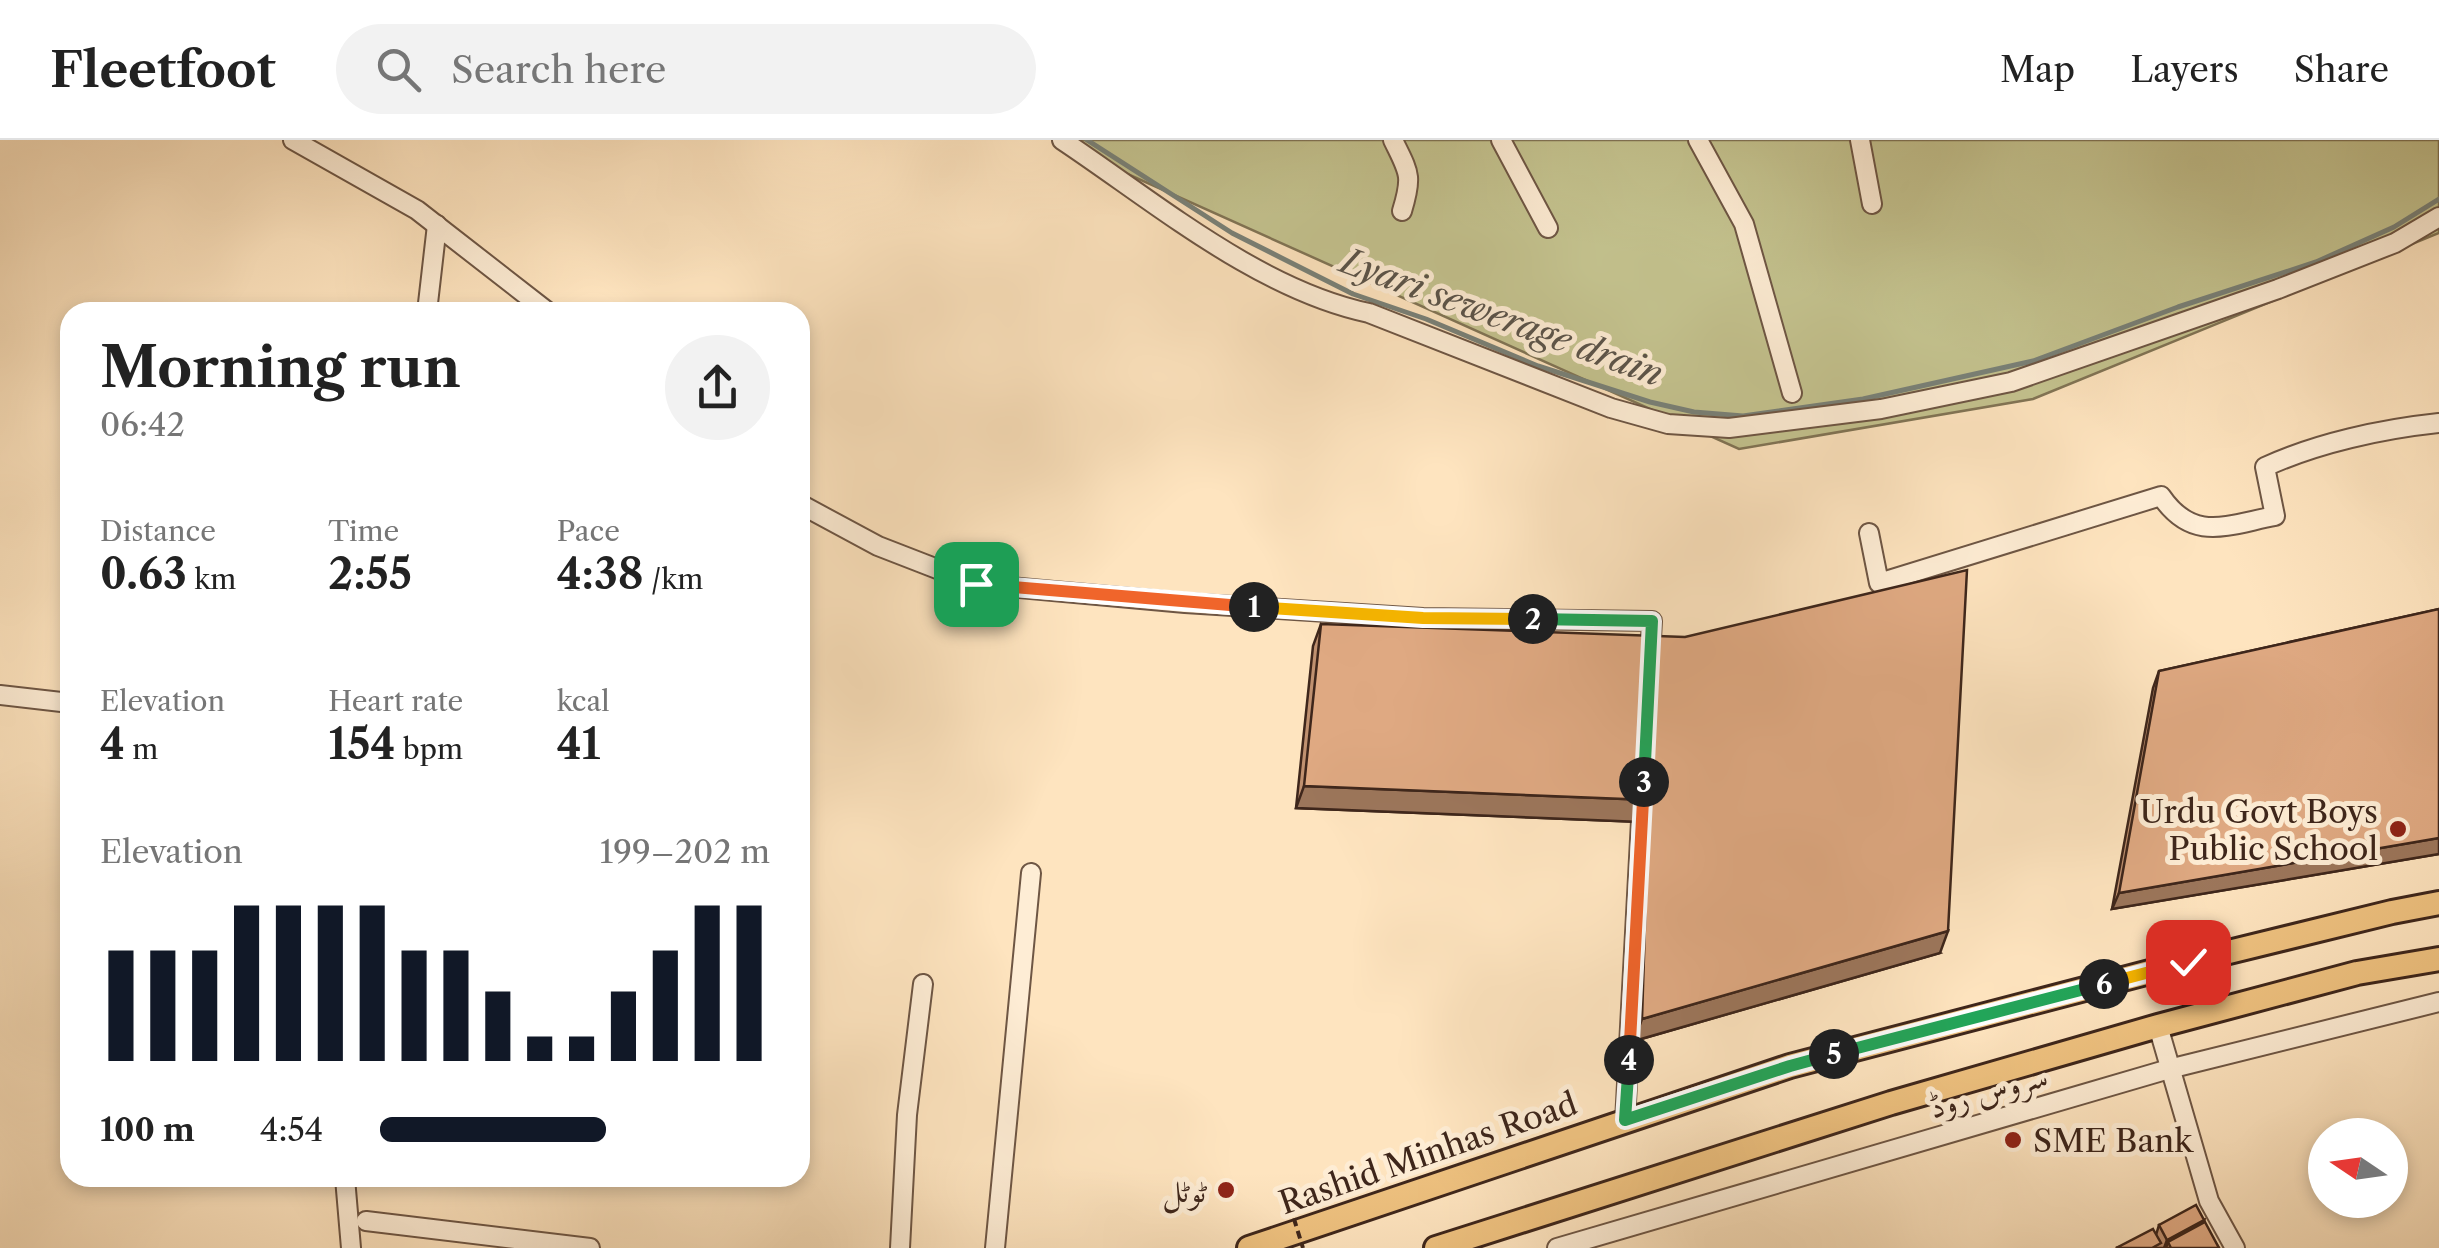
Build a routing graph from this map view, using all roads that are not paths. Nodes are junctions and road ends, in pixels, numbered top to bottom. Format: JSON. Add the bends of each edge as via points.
{"nodes":[{"id":1,"x":293,"y":140,"type":"edge"},
{"id":2,"x":1062,"y":140,"type":"edge"},
{"id":3,"x":1393,"y":140,"type":"edge"},
{"id":4,"x":1501,"y":140,"type":"edge"},
{"id":5,"x":1698,"y":140,"type":"edge"},
{"id":6,"x":1860,"y":140,"type":"edge"},
{"id":7,"x":1872,"y":204,"type":"dead end"},
{"id":8,"x":1402,"y":211,"type":"dead end"},
{"id":9,"x":2439,"y":217,"type":"edge"},
{"id":10,"x":437,"y":225,"type":"junction"},
{"id":11,"x":1548,"y":228,"type":"dead end"},
{"id":12,"x":427,"y":302,"type":"edge"},
{"id":13,"x":535,"y":302,"type":"edge"},
{"id":14,"x":1792,"y":393,"type":"dead end"},
{"id":15,"x":2439,"y":423,"type":"edge"},
{"id":16,"x":810,"y":509,"type":"edge"},
{"id":17,"x":1869,"y":533,"type":"dead end"},
{"id":18,"x":1649,"y":679,"type":"edge"},
{"id":19,"x":0,"y":695,"type":"edge"},
{"id":20,"x":60,"y":701,"type":"edge"},
{"id":21,"x":1644,"y":775,"type":"edge"},
{"id":22,"x":1031,"y":873,"type":"dead end"},
{"id":23,"x":2439,"y":900,"type":"edge"},
{"id":24,"x":2439,"y":960,"type":"edge"},
{"id":25,"x":2439,"y":972,"type":"edge"},
{"id":26,"x":2357,"y":973,"type":"junction"},
{"id":27,"x":923,"y":984,"type":"dead end"},
{"id":28,"x":2439,"y":1002,"type":"edge"},
{"id":29,"x":2158,"y":1026,"type":"junction"},
{"id":30,"x":2169,"y":1069,"type":"junction"},
{"id":31,"x":1625,"y":1120,"type":"junction"},
{"id":32,"x":346,"y":1187,"type":"edge"},
{"id":33,"x":366,"y":1221,"type":"dead end"},
{"id":34,"x":351,"y":1248,"type":"edge"},
{"id":35,"x":590,"y":1248,"type":"edge"},
{"id":36,"x":900,"y":1248,"type":"edge"},
{"id":37,"x":996,"y":1248,"type":"edge"},
{"id":38,"x":1249,"y":1248,"type":"edge"},
{"id":39,"x":1436,"y":1248,"type":"edge"},
{"id":40,"x":1557,"y":1248,"type":"edge"},
{"id":41,"x":2234,"y":1248,"type":"edge"}],
"edges":[{"from":1,"to":10,"type":"street"},
{"from":2,"to":9,"type":"street","via":[[1197,233],[1315,298],[1611,408],[1668,424],[1728,428],[1881,409],[2012,382],[2278,289],[2395,243]]},
{"from":3,"to":8,"type":"street","via":[[1407,170]]},
{"from":4,"to":11,"type":"street"},
{"from":5,"to":14,"type":"street","via":[[1744,224]]},
{"from":6,"to":7,"type":"street"},
{"from":10,"to":12,"type":"street"},
{"from":10,"to":13,"type":"street"},
{"from":15,"to":17,"type":"street","via":[[2300,452],[2265,467],[2275,516],[2213,528],[2189,524],[2161,496],[1879,582]]},
{"from":16,"to":18,"type":"street","via":[[878,546],[976,584],[1423,618],[1652,621]]},
{"from":19,"to":20,"type":"street"},
{"from":21,"to":31,"type":"street"},
{"from":22,"to":37,"type":"street"},
{"from":23,"to":31,"type":"main road","name":"Rashid Minhas Road","via":[[1790,1066]]},
{"from":24,"to":26,"type":"main road"},
{"from":25,"to":26,"type":"main road"},
{"from":26,"to":29,"type":"main road"},
{"from":27,"to":36,"type":"street"},
{"from":28,"to":30,"type":"street","name":"سروس روڈ"},
{"from":29,"to":30,"type":"street"},
{"from":29,"to":39,"type":"main road","via":[[1891,1102]]},
{"from":30,"to":40,"type":"street","name":"سروس روڈ"},
{"from":30,"to":41,"type":"street","via":[[2202,1205]]},
{"from":31,"to":38,"type":"main road","name":"Rashid Minhas Road"},
{"from":32,"to":34,"type":"street"},
{"from":33,"to":35,"type":"street"}]}
